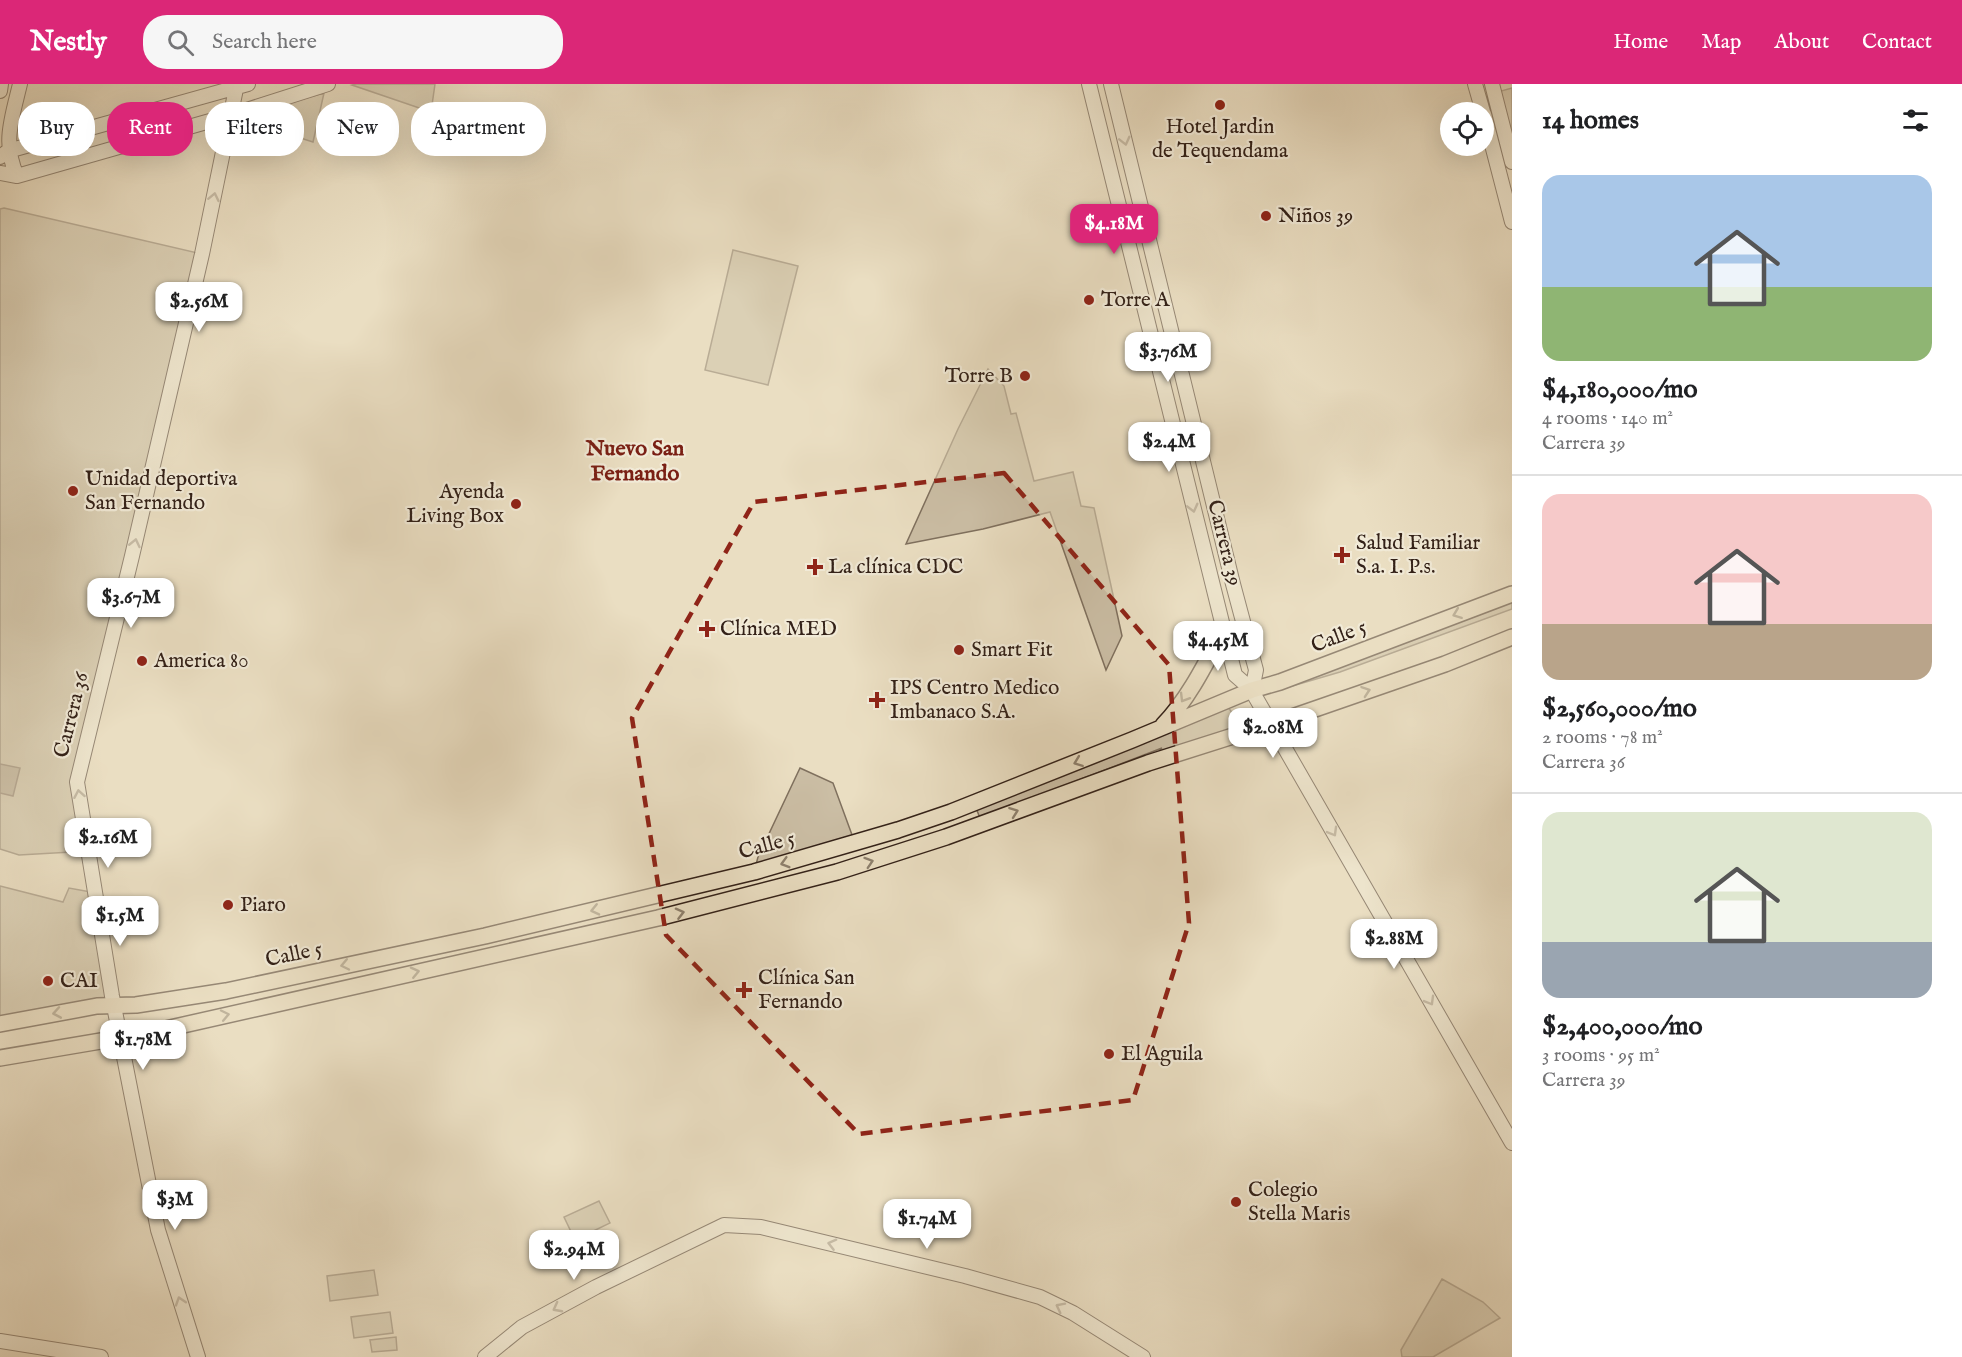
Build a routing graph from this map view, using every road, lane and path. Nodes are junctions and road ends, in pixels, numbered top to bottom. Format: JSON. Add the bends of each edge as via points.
{"nodes":[{"id":1,"x":1,"y":84,"type":"edge"},
{"id":2,"x":20,"y":84,"type":"edge"},
{"id":3,"x":328,"y":84,"type":"edge"},
{"id":4,"x":1089,"y":84,"type":"edge"},
{"id":5,"x":1111,"y":84,"type":"edge"},
{"id":6,"x":1475,"y":84,"type":"edge"},
{"id":7,"x":1492,"y":84,"type":"edge"},
{"id":8,"x":240,"y":85,"type":"edge"},
{"id":9,"x":0,"y":91,"type":"edge"},
{"id":10,"x":235,"y":102,"type":"edge"},
{"id":11,"x":272,"y":102,"type":"edge"},
{"id":12,"x":1480,"y":102,"type":"edge"},
{"id":13,"x":205,"y":122,"type":"edge"},
{"id":14,"x":4,"y":154,"type":"edge"},
{"id":15,"x":1494,"y":154,"type":"edge"},
{"id":16,"x":222,"y":156,"type":"edge"},
{"id":17,"x":1512,"y":162,"type":"edge"},
{"id":18,"x":0,"y":173,"type":"edge"},
{"id":19,"x":16,"y":176,"type":"junction"},
{"id":20,"x":1512,"y":222,"type":"edge"},
{"id":21,"x":1512,"y":594,"type":"edge"},
{"id":22,"x":1224,"y":630,"type":"junction"},
{"id":23,"x":1512,"y":637,"type":"edge"},
{"id":24,"x":1252,"y":690,"type":"junction"},
{"id":25,"x":1270,"y":722,"type":"junction"},
{"id":26,"x":1161,"y":728,"type":"junction"},
{"id":27,"x":114,"y":1006,"type":"junction"},
{"id":28,"x":0,"y":1024,"type":"edge"},
{"id":29,"x":120,"y":1038,"type":"junction"},
{"id":30,"x":0,"y":1059,"type":"edge"},
{"id":31,"x":1512,"y":1143,"type":"edge"},
{"id":32,"x":0,"y":1341,"type":"edge"},
{"id":33,"x":101,"y":1357,"type":"edge"},
{"id":34,"x":198,"y":1357,"type":"edge"},
{"id":35,"x":485,"y":1357,"type":"edge"},
{"id":36,"x":1143,"y":1357,"type":"edge"}],
"edges":[{"from":1,"to":9,"type":"street"},
{"from":2,"to":14,"type":"street"},
{"from":3,"to":11,"type":"street"},
{"from":4,"to":22,"type":"street","name":"Carrera 39","one_way":true},
{"from":5,"to":24,"type":"street","name":"Carrera 39","one_way":true,"via":[[1256,670]]},
{"from":6,"to":12,"type":"street"},
{"from":7,"to":17,"type":"street"},
{"from":8,"to":10,"type":"street","name":"Carrera 36"},
{"from":8,"to":14,"type":"street"},
{"from":13,"to":19,"type":"street"},
{"from":14,"to":19,"type":"street"},
{"from":15,"to":20,"type":"street"},
{"from":27,"to":16,"type":"street","name":"Carrera 36","one_way":true,"via":[[77,782]]},
{"from":18,"to":19,"type":"street"},
{"from":21,"to":24,"type":"main road","name":"Calle 5","one_way":true},
{"from":22,"to":24,"type":"street","name":"Carrera 39","via":[[1235,675]]},
{"from":22,"to":26,"type":"main road","one_way":true,"via":[[1174,715]]},
{"from":25,"to":23,"type":"main road","name":"Calle 5","one_way":true,"via":[[1445,664]]},
{"from":24,"to":25,"type":"street","name":"Carrera 39"},
{"from":24,"to":26,"type":"main road","name":"Calle 5"},
{"from":29,"to":25,"type":"main road","name":"Calle 5","one_way":true,"via":[[770,891],[946,837]]},
{"from":25,"to":31,"type":"street","name":"Carrera 39","one_way":true},
{"from":26,"to":27,"type":"main road","name":"Calle 5","one_way":true,"via":[[951,812],[754,872],[485,936],[225,991]]},
{"from":27,"to":28,"type":"main road","name":"Calle 5","one_way":true},
{"from":27,"to":29,"type":"street","name":"Carrera 36"},
{"from":29,"to":30,"type":"main road","name":"Calle 5"},
{"from":34,"to":29,"type":"street","name":"Carrera 36","one_way":true,"via":[[158,1230]]},
{"from":32,"to":33,"type":"street"},
{"from":36,"to":35,"type":"street","one_way":true,"via":[[1040,1297],[760,1227],[724,1225],[522,1327]]}]}
